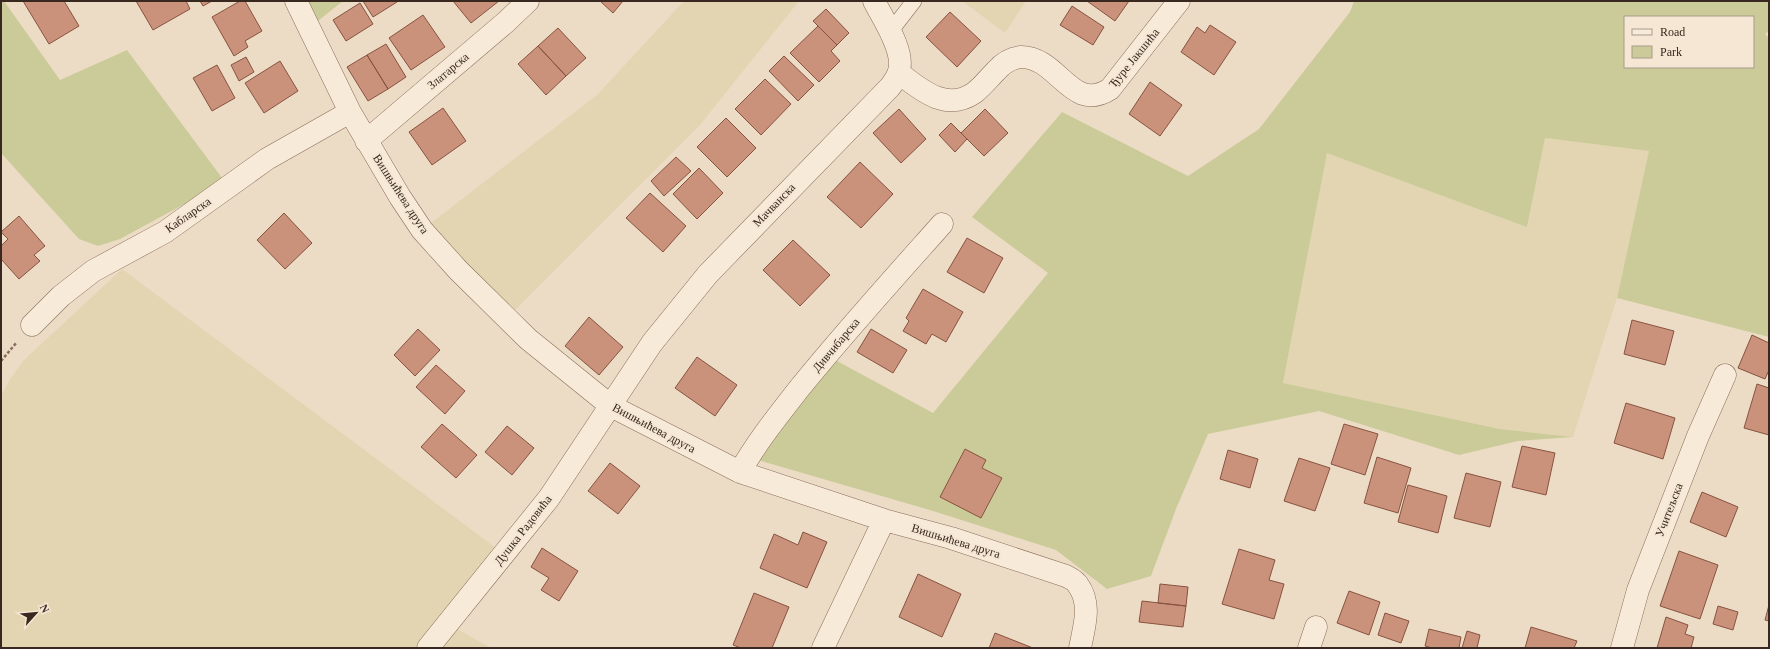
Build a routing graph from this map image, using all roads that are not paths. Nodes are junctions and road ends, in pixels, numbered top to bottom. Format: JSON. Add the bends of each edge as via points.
{"nodes":[{"id":1,"x":296,"y":1,"type":"edge"},
{"id":2,"x":528,"y":1,"type":"edge"},
{"id":3,"x":874,"y":1,"type":"edge"},
{"id":4,"x":914,"y":1,"type":"edge"},
{"id":5,"x":1179,"y":1,"type":"edge"},
{"id":6,"x":890,"y":32,"type":"junction"},
{"id":7,"x":899,"y":73,"type":"junction"},
{"id":8,"x":350,"y":112,"type":"junction"},
{"id":9,"x":366,"y":140,"type":"junction"},
{"id":10,"x":942,"y":224,"type":"dead end"},
{"id":11,"x":32,"y":325,"type":"dead end"},
{"id":12,"x":1725,"y":375,"type":"dead end"},
{"id":13,"x":611,"y":406,"type":"junction"},
{"id":14,"x":740,"y":472,"type":"junction"},
{"id":15,"x":884,"y":520,"type":"junction"},
{"id":16,"x":1316,"y":627,"type":"dead end"},
{"id":17,"x":428,"y":648,"type":"edge"},
{"id":18,"x":823,"y":648,"type":"edge"},
{"id":19,"x":1080,"y":648,"type":"edge"},
{"id":20,"x":1310,"y":648,"type":"edge"},
{"id":21,"x":1622,"y":648,"type":"edge"}],
"edges":[{"from":1,"to":8,"type":"street","name":"Вишњићева друга"},
{"from":2,"to":9,"type":"street","name":"Златарска"},
{"from":3,"to":6,"type":"street"},
{"from":4,"to":6,"type":"lane"},
{"from":5,"to":7,"type":"street","name":"Ђуре Јакшића","via":[[1110,89],[1100,95],[1088,96],[1077,92],[1049,68],[1028,57],[1005,62],[975,92],[954,100],[931,97]]},
{"from":6,"to":7,"type":"street","via":[[900,58]]},
{"from":7,"to":13,"type":"street","name":"Мачванска","via":[[890,87],[708,274],[652,343]]},
{"from":8,"to":9,"type":"street","name":"Вишњићева друга"},
{"from":8,"to":11,"type":"street","name":"Кабларска","via":[[267,159],[165,232],[93,271],[61,296]]},
{"from":9,"to":13,"type":"street","name":"Вишњићева друга","via":[[422,230],[458,270],[528,339]]},
{"from":10,"to":14,"type":"street","name":"Дивчибарска","via":[[826,355],[765,433]]},
{"from":12,"to":21,"type":"street","name":"Учитељска","via":[[1698,436],[1638,590]]},
{"from":13,"to":14,"type":"street","name":"Вишњићева друга"},
{"from":13,"to":17,"type":"street","name":"Душка Радовића","via":[[549,498]]},
{"from":14,"to":15,"type":"street","name":"Вишњићева друга"},
{"from":15,"to":18,"type":"street"},
{"from":15,"to":19,"type":"street","name":"Вишњићева друга","via":[[951,538],[1066,576],[1078,584],[1084,596],[1087,612]]},
{"from":16,"to":20,"type":"street"}]}
